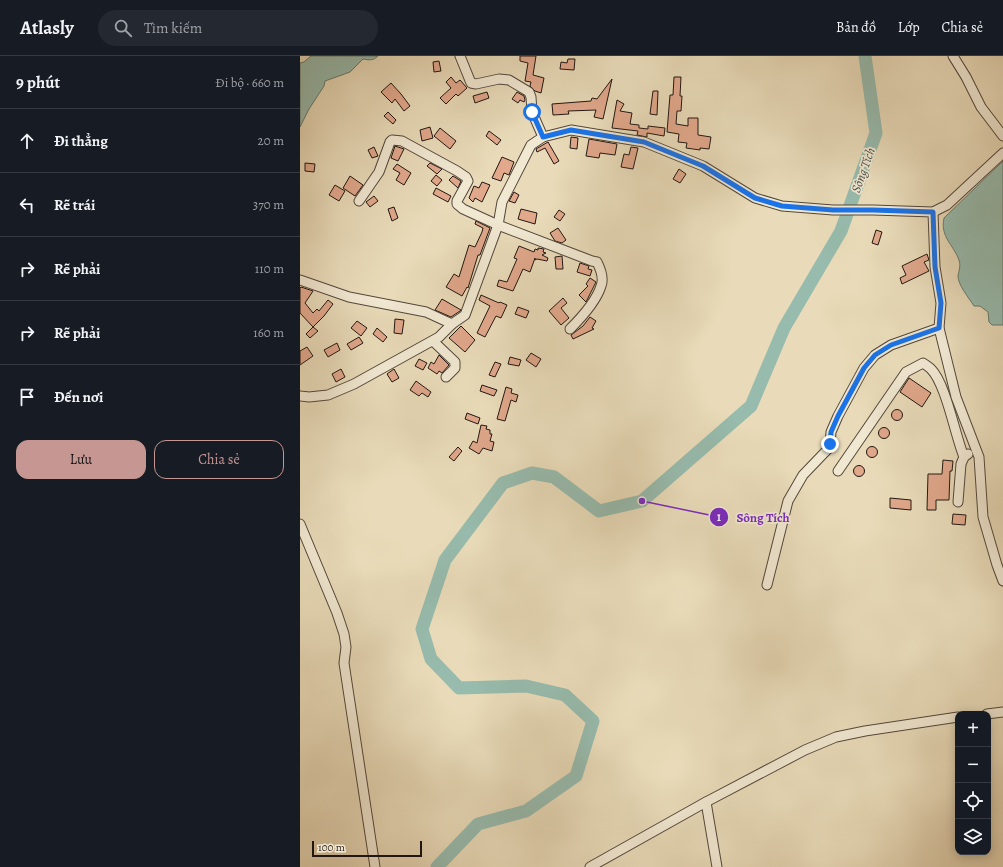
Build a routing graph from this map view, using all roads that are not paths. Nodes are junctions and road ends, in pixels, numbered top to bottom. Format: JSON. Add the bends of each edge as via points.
{"nodes":[{"id":1,"x":460,"y":56,"type":"edge"},
{"id":2,"x":953,"y":56,"type":"edge"},
{"id":3,"x":1003,"y":136,"type":"edge"},
{"id":4,"x":543,"y":137,"type":"junction"},
{"id":5,"x":1003,"y":153,"type":"edge"},
{"id":6,"x":359,"y":201,"type":"dead end"},
{"id":7,"x":933,"y":212,"type":"junction"},
{"id":8,"x":498,"y":225,"type":"junction"},
{"id":9,"x":300,"y":280,"type":"edge"},
{"id":10,"x":452,"y":324,"type":"junction"},
{"id":11,"x":939,"y":328,"type":"junction"},
{"id":12,"x":570,"y":329,"type":"dead end"},
{"id":13,"x":433,"y":341,"type":"junction"},
{"id":14,"x":446,"y":377,"type":"dead end"},
{"id":15,"x":300,"y":396,"type":"edge"},
{"id":16,"x":976,"y":450,"type":"junction"},
{"id":17,"x":964,"y":457,"type":"junction"},
{"id":18,"x":838,"y":471,"type":"dead end"},
{"id":19,"x":958,"y":502,"type":"dead end"},
{"id":20,"x":300,"y":524,"type":"edge"},
{"id":21,"x":1003,"y":581,"type":"edge"},
{"id":22,"x":767,"y":586,"type":"dead end"},
{"id":23,"x":1003,"y":712,"type":"edge"},
{"id":24,"x":991,"y":714,"type":"edge"},
{"id":25,"x":955,"y":717,"type":"edge"},
{"id":26,"x":706,"y":802,"type":"junction"},
{"id":27,"x":376,"y":867,"type":"edge"},
{"id":28,"x":590,"y":867,"type":"edge"},
{"id":29,"x":717,"y":867,"type":"edge"}],
"edges":[{"from":1,"to":4,"type":"street","via":[[471,83],[509,80],[529,92],[532,112]]},
{"from":2,"to":3,"type":"street","via":[[981,107]]},
{"from":4,"to":7,"type":"street","via":[[571,130],[644,142],[703,166],[755,198],[782,206]]},
{"from":4,"to":8,"type":"street","via":[[531,145],[502,202]]},
{"from":5,"to":7,"type":"street","via":[[947,205]]},
{"from":6,"to":8,"type":"street","via":[[379,172],[390,142],[396,139],[466,177],[468,181],[458,201],[459,207]]},
{"from":7,"to":11,"type":"street","via":[[935,267],[941,303]]},
{"from":8,"to":10,"type":"street","via":[[465,315]]},
{"from":8,"to":12,"type":"street","via":[[597,262],[602,285],[585,314]]},
{"from":9,"to":10,"type":"street","via":[[349,297],[426,312]]},
{"from":10,"to":13,"type":"street"},
{"from":11,"to":16,"type":"street","via":[[956,397]]},
{"from":11,"to":22,"type":"street","via":[[891,345],[875,355],[864,368],[833,427],[827,450],[803,475],[788,501]]},
{"from":13,"to":14,"type":"street","via":[[455,362],[455,368]]},
{"from":13,"to":15,"type":"street","via":[[354,384],[328,395]]},
{"from":16,"to":17,"type":"street"},
{"from":16,"to":21,"type":"street","via":[[979,457],[983,517]]},
{"from":17,"to":18,"type":"street","via":[[941,384],[932,370],[923,364],[906,372]]},
{"from":17,"to":19,"type":"street","via":[[961,464]]},
{"from":20,"to":27,"type":"street","via":[[344,634],[344,663]]},
{"from":23,"to":24,"type":"street"},
{"from":25,"to":26,"type":"street","via":[[836,737],[805,750]]},
{"from":26,"to":28,"type":"street"},
{"from":26,"to":29,"type":"street"}]}
